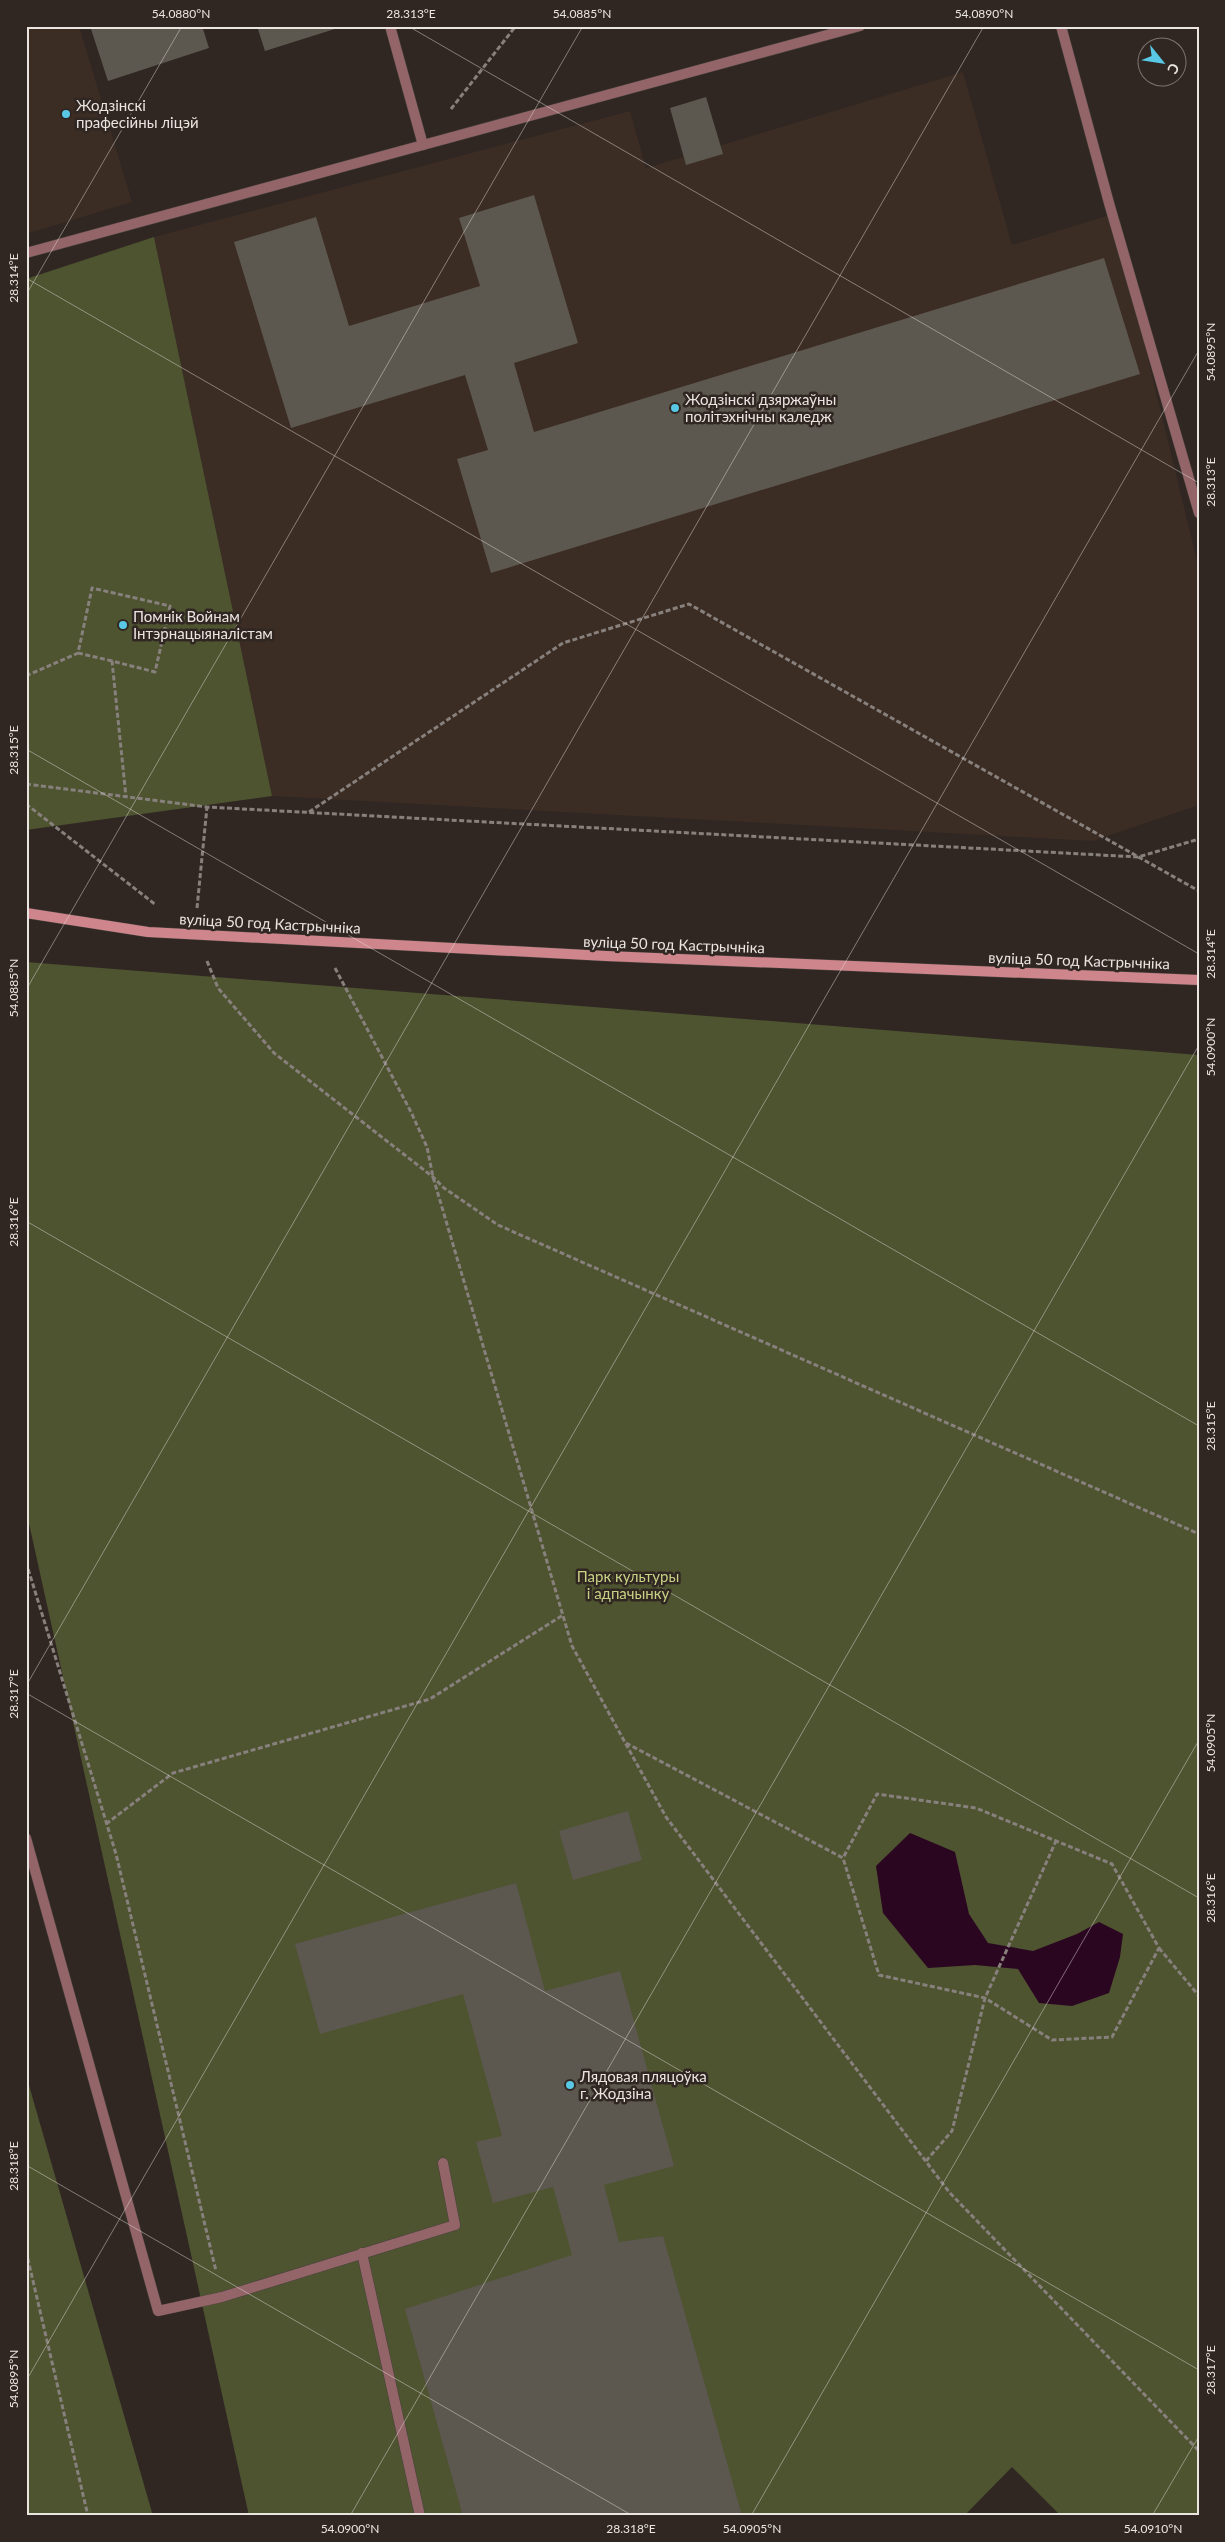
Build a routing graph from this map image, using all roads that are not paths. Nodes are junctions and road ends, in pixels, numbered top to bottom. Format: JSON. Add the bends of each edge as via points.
{"nodes":[{"id":1,"x":390,"y":26,"type":"edge"},
{"id":2,"x":860,"y":26,"type":"edge"},
{"id":3,"x":1061,"y":26,"type":"edge"},
{"id":4,"x":423,"y":145,"type":"junction"},
{"id":5,"x":26,"y":253,"type":"edge"},
{"id":6,"x":1199,"y":513,"type":"edge"},
{"id":7,"x":26,"y":913,"type":"edge"},
{"id":8,"x":1199,"y":980,"type":"edge"},
{"id":9,"x":26,"y":1838,"type":"edge"},
{"id":10,"x":443,"y":2163,"type":"dead end"},
{"id":11,"x":362,"y":2254,"type":"junction"},
{"id":12,"x":420,"y":2516,"type":"edge"}],
"edges":[{"from":1,"to":4,"type":"lane"},
{"from":2,"to":4,"type":"lane"},
{"from":3,"to":6,"type":"lane"},
{"from":4,"to":5,"type":"lane"},
{"from":7,"to":8,"type":"main road","name":"вуліца 50 год Кастрычніка","via":[[148,932],[606,956]]},
{"from":9,"to":11,"type":"lane","via":[[158,2311],[222,2296]]},
{"from":10,"to":11,"type":"lane","via":[[455,2225]]},
{"from":11,"to":12,"type":"lane"}]}
